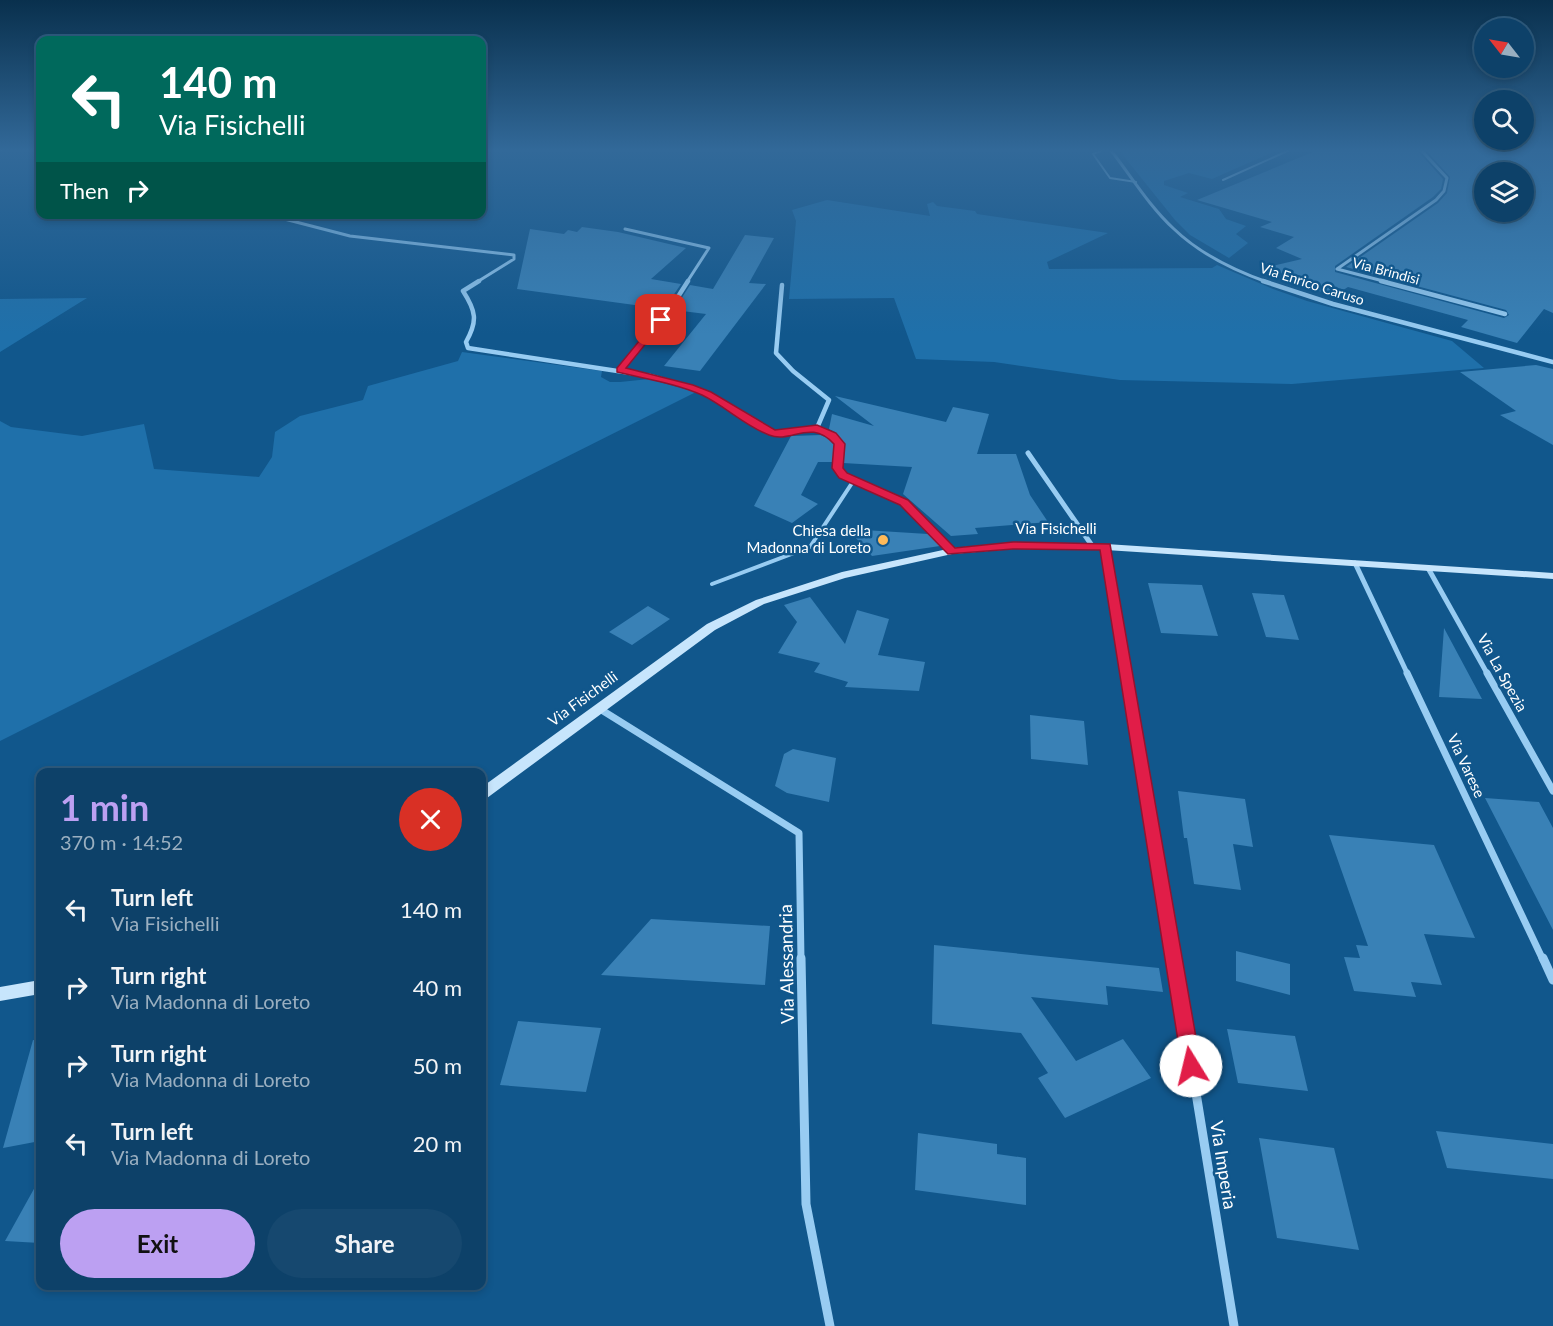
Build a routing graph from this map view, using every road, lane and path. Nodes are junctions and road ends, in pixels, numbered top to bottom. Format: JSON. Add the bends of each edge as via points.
{"nodes":[{"id":1,"x":1161,"y":211,"type":"edge"},
{"id":2,"x":1422,"y":211,"type":"edge"},
{"id":3,"x":284,"y":219,"type":"edge"},
{"id":4,"x":625,"y":230,"type":"dead end"},
{"id":5,"x":782,"y":285,"type":"dead end"},
{"id":6,"x":1505,"y":314,"type":"dead end"},
{"id":7,"x":1553,"y":362,"type":"edge"},
{"id":8,"x":620,"y":370,"type":"junction"},
{"id":9,"x":817,"y":428,"type":"junction"},
{"id":10,"x":1028,"y":453,"type":"dead end"},
{"id":11,"x":854,"y":480,"type":"junction"},
{"id":12,"x":1093,"y":547,"type":"junction"},
{"id":13,"x":1106,"y":547,"type":"junction"},
{"id":14,"x":952,"y":551,"type":"junction"},
{"id":15,"x":1355,"y":563,"type":"junction"},
{"id":16,"x":1428,"y":568,"type":"junction"},
{"id":17,"x":1553,"y":576,"type":"edge"},
{"id":18,"x":712,"y":584,"type":"dead end"},
{"id":19,"x":600,"y":709,"type":"junction"},
{"id":20,"x":486,"y":791,"type":"edge"},
{"id":21,"x":1553,"y":791,"type":"edge"},
{"id":22,"x":1553,"y":980,"type":"edge"},
{"id":23,"x":36,"y":988,"type":"edge"},
{"id":24,"x":0,"y":994,"type":"edge"},
{"id":25,"x":830,"y":1326,"type":"edge"},
{"id":26,"x":1234,"y":1326,"type":"edge"}],
"edges":[{"from":1,"to":7,"type":"street","name":"Via Enrico Caruso","via":[[1182,236],[1216,259],[1249,274],[1318,299]]},
{"from":2,"to":6,"type":"street","name":"Via Brindisi","via":[[1337,269]]},
{"from":3,"to":8,"type":"street","via":[[350,236],[513,255],[514,259],[463,291],[474,307],[476,324],[466,342],[468,348]]},
{"from":4,"to":8,"type":"street","via":[[709,248],[674,303]]},
{"from":5,"to":9,"type":"street","via":[[776,353],[829,400]]},
{"from":8,"to":9,"type":"street","via":[[707,394],[773,433]]},
{"from":9,"to":11,"type":"street","via":[[840,444],[837,468],[843,476]]},
{"from":10,"to":12,"type":"street"},
{"from":11,"to":14,"type":"street","via":[[904,503]]},
{"from":11,"to":18,"type":"lane","via":[[810,547]]},
{"from":12,"to":13,"type":"main road","name":"Via Fisichelli"},
{"from":12,"to":14,"type":"main road","name":"Via Fisichelli","via":[[1013,546]]},
{"from":13,"to":15,"type":"main road","name":"Via Fisichelli"},
{"from":13,"to":26,"type":"street","name":"Via Imperia"},
{"from":14,"to":19,"type":"main road","name":"Via Fisichelli","via":[[842,575],[760,602],[711,627]]},
{"from":15,"to":16,"type":"main road","name":"Via Fisichelli"},
{"from":15,"to":22,"type":"street","name":"Via Varese"},
{"from":16,"to":17,"type":"main road","name":"Via Fisichelli"},
{"from":16,"to":21,"type":"street","name":"Via La Spezia"},
{"from":19,"to":20,"type":"main road","name":"Via Fisichelli"},
{"from":19,"to":25,"type":"street","name":"Via Alessandria","via":[[799,833],[806,1203]]},
{"from":23,"to":24,"type":"main road"}]}
